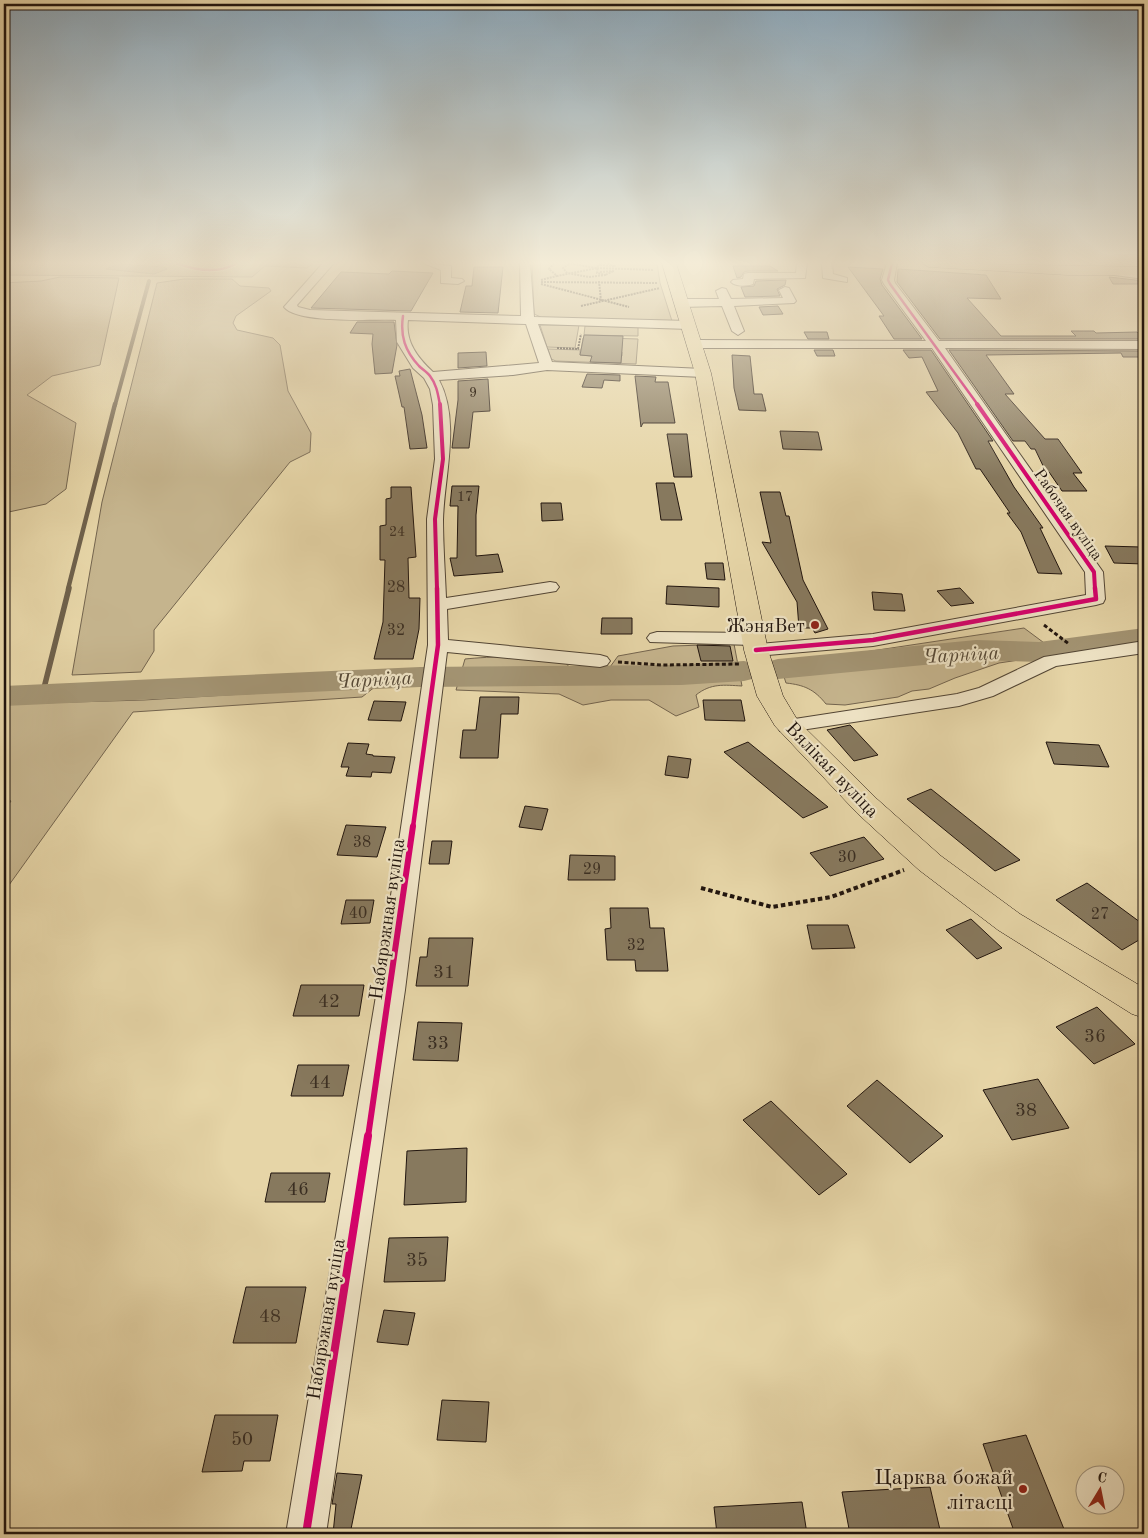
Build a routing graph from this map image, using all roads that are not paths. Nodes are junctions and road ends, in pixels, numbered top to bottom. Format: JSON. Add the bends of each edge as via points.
{"nodes":[{"id":1,"x":402,"y":335,"type":"edge"},
{"id":2,"x":536,"y":335,"type":"edge"},
{"id":3,"x":692,"y":335,"type":"edge"},
{"id":4,"x":928,"y":335,"type":"edge"},
{"id":5,"x":695,"y":344,"type":"junction"},
{"id":6,"x":936,"y":345,"type":"junction"},
{"id":7,"x":1144,"y":345,"type":"edge"},
{"id":8,"x":547,"y":366,"type":"junction"},
{"id":9,"x":703,"y":372,"type":"junction"},
{"id":10,"x":430,"y":376,"type":"junction"},
{"id":11,"x":550,"y":587,"type":"dead end"},
{"id":12,"x":436,"y":605,"type":"junction"},
{"id":13,"x":657,"y":638,"type":"dead end"},
{"id":14,"x":438,"y":645,"type":"junction"},
{"id":15,"x":1144,"y":647,"type":"edge"},
{"id":16,"x":752,"y":650,"type":"junction"},
{"id":17,"x":600,"y":661,"type":"road end"},
{"id":18,"x":788,"y":726,"type":"junction"},
{"id":19,"x":1144,"y":1005,"type":"edge"},
{"id":20,"x":306,"y":1534,"type":"edge"}],
"edges":[{"from":1,"to":10,"type":"street","name":"Набярэжная вуліца","via":[[418,365]]},
{"from":2,"to":8,"type":"street"},
{"from":3,"to":5,"type":"main road","name":"Вялікая вуліца"},
{"from":4,"to":6,"type":"street","name":"Рабочая вуліца"},
{"from":5,"to":6,"type":"street"},
{"from":5,"to":9,"type":"main road","name":"Вялікая вуліца"},
{"from":6,"to":7,"type":"street"},
{"from":6,"to":16,"type":"street","name":"Рабочая вуліца","via":[[1094,572],[1096,599],[873,640]]},
{"from":8,"to":9,"type":"street"},
{"from":8,"to":10,"type":"street"},
{"from":9,"to":16,"type":"main road","name":"Вялікая вуліца"},
{"from":10,"to":12,"type":"street","name":"Набярэжная вуліца","via":[[440,405],[443,459],[435,520]]},
{"from":11,"to":12,"type":"street"},
{"from":12,"to":14,"type":"street","name":"Набярэжная вуліца"},
{"from":13,"to":16,"type":"street","name":"Рабочая вуліца"},
{"from":14,"to":17,"type":"street"},
{"from":14,"to":20,"type":"street","name":"Набярэжная вуліца","via":[[391,990]]},
{"from":15,"to":18,"type":"street","via":[[1051,661],[986,692],[960,700]]},
{"from":16,"to":18,"type":"main road","name":"Вялікая вуліца","via":[[770,696]]},
{"from":18,"to":19,"type":"main road","name":"Вялікая вуліца","via":[[867,806],[930,863],[1009,922]]}]}
